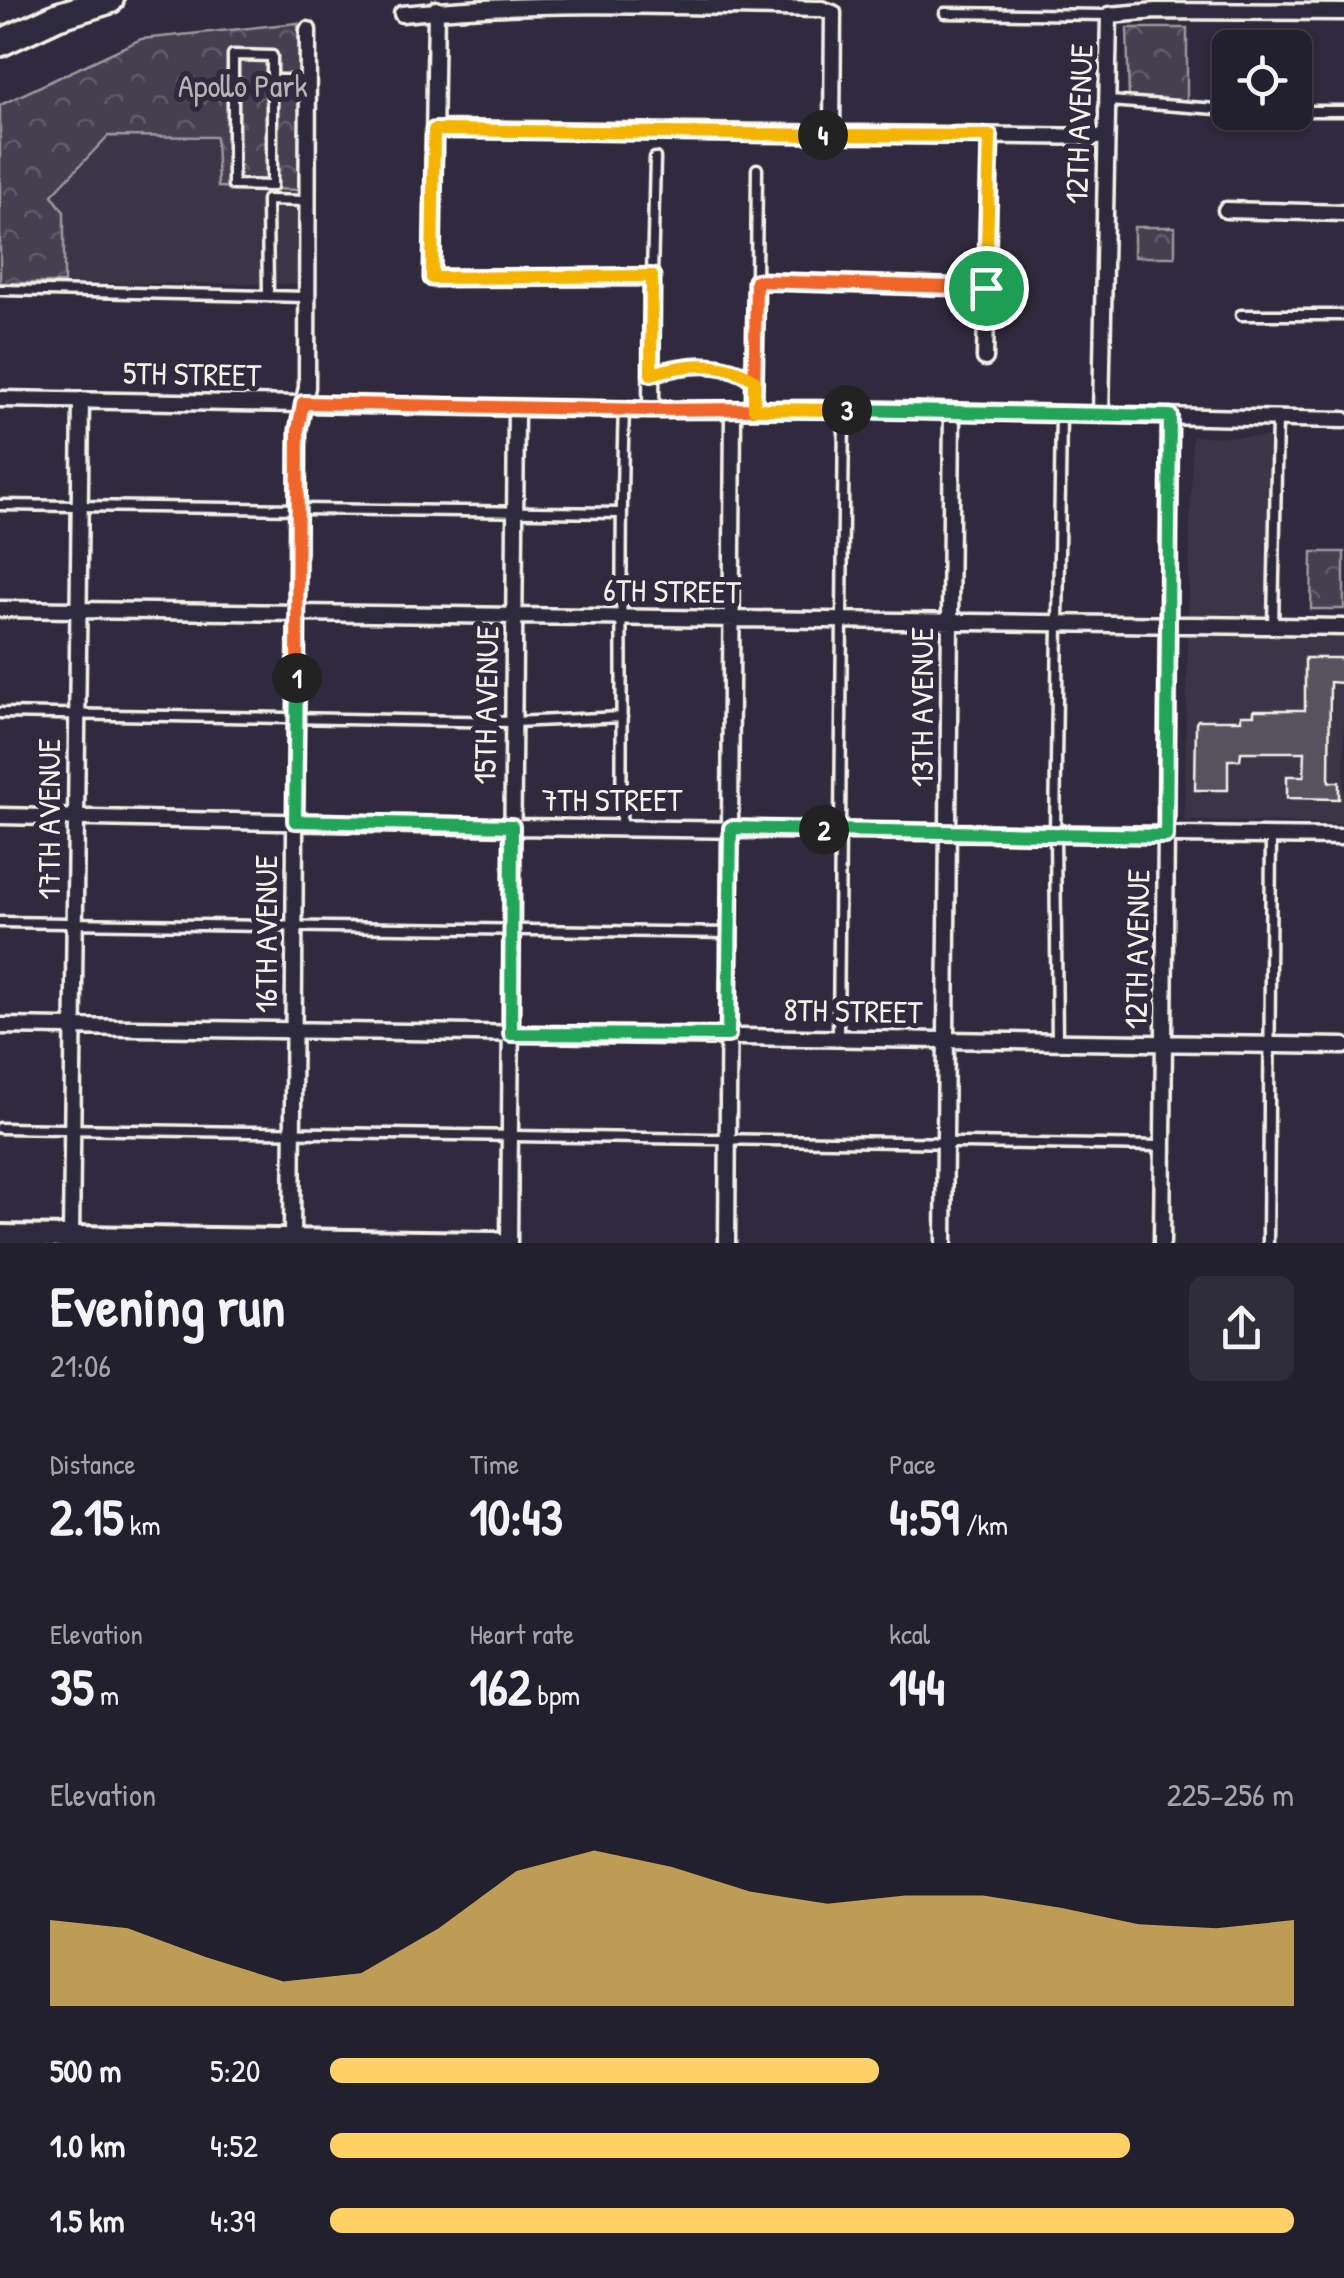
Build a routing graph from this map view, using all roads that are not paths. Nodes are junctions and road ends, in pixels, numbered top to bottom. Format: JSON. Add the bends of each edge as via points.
{"nodes":[{"id":1,"x":110,"y":0,"type":"edge"},
{"id":2,"x":436,"y":9,"type":"junction"},
{"id":3,"x":1344,"y":12,"type":"edge"},
{"id":4,"x":402,"y":14,"type":"dead end"},
{"id":5,"x":945,"y":14,"type":"dead end"},
{"id":6,"x":1110,"y":15,"type":"junction"},
{"id":7,"x":308,"y":30,"type":"dead end"},
{"id":8,"x":0,"y":43,"type":"edge"},
{"id":9,"x":272,"y":80,"type":"junction"},
{"id":10,"x":308,"y":80,"type":"junction"},
{"id":11,"x":1109,"y":100,"type":"junction"},
{"id":12,"x":1212,"y":109,"type":"edge"},
{"id":13,"x":1312,"y":111,"type":"edge"},
{"id":14,"x":1344,"y":112,"type":"edge"},
{"id":15,"x":434,"y":130,"type":"junction"},
{"id":16,"x":832,"y":135,"type":"junction"},
{"id":17,"x":990,"y":136,"type":"junction"},
{"id":18,"x":1104,"y":138,"type":"junction"},
{"id":19,"x":655,"y":158,"type":"dead end"},
{"id":20,"x":757,"y":169,"type":"dead end"},
{"id":21,"x":307,"y":201,"type":"junction"},
{"id":22,"x":1226,"y":210,"type":"dead end"},
{"id":23,"x":1344,"y":213,"type":"edge"},
{"id":24,"x":652,"y":276,"type":"junction"},
{"id":25,"x":756,"y":281,"type":"junction"},
{"id":26,"x":986,"y":288,"type":"junction"},
{"id":27,"x":0,"y":290,"type":"edge"},
{"id":28,"x":268,"y":296,"type":"junction"},
{"id":29,"x":306,"y":297,"type":"junction"},
{"id":30,"x":1241,"y":315,"type":"dead end"},
{"id":31,"x":1344,"y":315,"type":"edge"},
{"id":32,"x":985,"y":358,"type":"dead end"},
{"id":33,"x":651,"y":374,"type":"junction"},
{"id":34,"x":754,"y":380,"type":"junction"},
{"id":35,"x":0,"y":399,"type":"edge"},
{"id":36,"x":81,"y":400,"type":"junction"},
{"id":37,"x":303,"y":403,"type":"junction"},
{"id":38,"x":516,"y":408,"type":"junction"},
{"id":39,"x":754,"y":409,"type":"junction"},
{"id":40,"x":624,"y":410,"type":"junction"},
{"id":41,"x":651,"y":410,"type":"junction"},
{"id":42,"x":733,"y":410,"type":"junction"},
{"id":43,"x":844,"y":410,"type":"junction"},
{"id":44,"x":952,"y":412,"type":"junction"},
{"id":45,"x":1061,"y":414,"type":"junction"},
{"id":46,"x":1101,"y":414,"type":"junction"},
{"id":47,"x":1170,"y":416,"type":"junction"},
{"id":48,"x":1277,"y":418,"type":"junction"},
{"id":49,"x":1344,"y":420,"type":"edge"},
{"id":50,"x":0,"y":504,"type":"edge"},
{"id":51,"x":79,"y":506,"type":"junction"},
{"id":52,"x":298,"y":506,"type":"junction"},
{"id":53,"x":516,"y":512,"type":"junction"},
{"id":54,"x":620,"y":512,"type":"junction"},
{"id":55,"x":0,"y":609,"type":"edge"},
{"id":56,"x":77,"y":610,"type":"junction"},
{"id":57,"x":298,"y":612,"type":"junction"},
{"id":58,"x":515,"y":616,"type":"junction"},
{"id":59,"x":623,"y":618,"type":"junction"},
{"id":60,"x":732,"y":619,"type":"junction"},
{"id":61,"x":841,"y":620,"type":"junction"},
{"id":62,"x":950,"y":622,"type":"junction"},
{"id":63,"x":1058,"y":623,"type":"junction"},
{"id":64,"x":1167,"y":625,"type":"junction"},
{"id":65,"x":1273,"y":626,"type":"junction"},
{"id":66,"x":1344,"y":627,"type":"edge"},
{"id":67,"x":0,"y":713,"type":"edge"},
{"id":68,"x":77,"y":714,"type":"junction"},
{"id":69,"x":622,"y":717,"type":"junction"},
{"id":70,"x":297,"y":718,"type":"junction"},
{"id":71,"x":514,"y":722,"type":"junction"},
{"id":72,"x":0,"y":816,"type":"edge"},
{"id":73,"x":77,"y":817,"type":"junction"},
{"id":74,"x":295,"y":821,"type":"junction"},
{"id":75,"x":512,"y":826,"type":"junction"},
{"id":76,"x":621,"y":826,"type":"junction"},
{"id":77,"x":731,"y":828,"type":"junction"},
{"id":78,"x":839,"y":830,"type":"junction"},
{"id":79,"x":948,"y":831,"type":"junction"},
{"id":80,"x":1055,"y":833,"type":"junction"},
{"id":81,"x":1166,"y":836,"type":"junction"},
{"id":82,"x":1344,"y":836,"type":"edge"},
{"id":83,"x":1272,"y":837,"type":"junction"},
{"id":84,"x":0,"y":922,"type":"edge"},
{"id":85,"x":77,"y":923,"type":"junction"},
{"id":86,"x":294,"y":926,"type":"junction"},
{"id":87,"x":512,"y":928,"type":"junction"},
{"id":88,"x":729,"y":933,"type":"junction"},
{"id":89,"x":0,"y":1026,"type":"edge"},
{"id":90,"x":76,"y":1026,"type":"junction"},
{"id":91,"x":293,"y":1029,"type":"junction"},
{"id":92,"x":511,"y":1034,"type":"junction"},
{"id":93,"x":728,"y":1035,"type":"junction"},
{"id":94,"x":838,"y":1038,"type":"junction"},
{"id":95,"x":946,"y":1040,"type":"junction"},
{"id":96,"x":1057,"y":1042,"type":"junction"},
{"id":97,"x":1164,"y":1043,"type":"junction"},
{"id":98,"x":1270,"y":1043,"type":"junction"},
{"id":99,"x":1344,"y":1046,"type":"edge"},
{"id":100,"x":0,"y":1128,"type":"edge"},
{"id":101,"x":74,"y":1128,"type":"junction"},
{"id":102,"x":294,"y":1133,"type":"junction"},
{"id":103,"x":510,"y":1135,"type":"junction"},
{"id":104,"x":728,"y":1138,"type":"junction"},
{"id":105,"x":945,"y":1142,"type":"junction"},
{"id":106,"x":1162,"y":1146,"type":"junction"},
{"id":107,"x":0,"y":1236,"type":"edge"},
{"id":108,"x":71,"y":1237,"type":"junction"},
{"id":109,"x":292,"y":1240,"type":"junction"},
{"id":110,"x":232,"y":1241,"type":"edge"},
{"id":111,"x":495,"y":1243,"type":"edge"},
{"id":112,"x":510,"y":1243,"type":"edge"},
{"id":113,"x":727,"y":1243,"type":"edge"},
{"id":114,"x":944,"y":1243,"type":"edge"},
{"id":115,"x":1162,"y":1243,"type":"edge"},
{"id":116,"x":1268,"y":1243,"type":"edge"}],
"edges":[{"from":1,"to":8,"type":"highway"},
{"from":2,"to":4,"type":"street"},
{"from":2,"to":15,"type":"street"},
{"from":2,"to":16,"type":"street","via":[[822,9],[833,13]]},
{"from":3,"to":6,"type":"street"},
{"from":5,"to":6,"type":"lane"},
{"from":6,"to":11,"type":"street","name":"12TH AVENUE"},
{"from":7,"to":10,"type":"street","name":"16TH AVENUE"},
{"from":9,"to":9,"type":"lane","via":[[272,186],[233,185],[232,56],[272,56]]},
{"from":9,"to":10,"type":"lane"},
{"from":10,"to":21,"type":"street","name":"16TH AVENUE"},
{"from":11,"to":12,"type":"lane"},
{"from":11,"to":18,"type":"street","name":"12TH AVENUE"},
{"from":13,"to":14,"type":"lane"},
{"from":15,"to":16,"type":"street"},
{"from":15,"to":24,"type":"street","via":[[432,278]]},
{"from":16,"to":17,"type":"street"},
{"from":17,"to":18,"type":"street"},
{"from":17,"to":26,"type":"street"},
{"from":18,"to":46,"type":"street","name":"12TH AVENUE"},
{"from":19,"to":24,"type":"lane"},
{"from":20,"to":25,"type":"lane"},
{"from":21,"to":28,"type":"lane","via":[[267,200]]},
{"from":21,"to":29,"type":"street","name":"16TH AVENUE"},
{"from":22,"to":23,"type":"street"},
{"from":24,"to":33,"type":"street"},
{"from":25,"to":26,"type":"street"},
{"from":25,"to":34,"type":"street"},
{"from":26,"to":32,"type":"street"},
{"from":27,"to":28,"type":"lane"},
{"from":28,"to":29,"type":"lane"},
{"from":29,"to":37,"type":"street","name":"16TH AVENUE"},
{"from":30,"to":31,"type":"lane"},
{"from":33,"to":34,"type":"lane","via":[[721,366]]},
{"from":33,"to":41,"type":"street"},
{"from":34,"to":39,"type":"street"},
{"from":35,"to":36,"type":"street","name":"5TH STREET"},
{"from":36,"to":37,"type":"street","name":"5TH STREET"},
{"from":36,"to":51,"type":"street","name":"17TH AVENUE"},
{"from":37,"to":38,"type":"street","name":"5TH STREET"},
{"from":37,"to":52,"type":"street","name":"16TH AVENUE"},
{"from":38,"to":40,"type":"street","name":"5TH STREET"},
{"from":38,"to":53,"type":"street","name":"15TH AVENUE"},
{"from":39,"to":42,"type":"street","name":"5TH STREET"},
{"from":39,"to":43,"type":"street","name":"5TH STREET"},
{"from":40,"to":41,"type":"street","name":"5TH STREET"},
{"from":40,"to":54,"type":"lane"},
{"from":41,"to":42,"type":"street","name":"5TH STREET"},
{"from":42,"to":60,"type":"street"},
{"from":43,"to":44,"type":"street","name":"5TH STREET"},
{"from":43,"to":61,"type":"lane"},
{"from":44,"to":45,"type":"street","name":"5TH STREET"},
{"from":44,"to":62,"type":"street","name":"13TH AVENUE"},
{"from":45,"to":46,"type":"street","name":"5TH STREET"},
{"from":45,"to":63,"type":"lane"},
{"from":46,"to":47,"type":"street","name":"5TH STREET"},
{"from":47,"to":48,"type":"street","name":"5TH STREET"},
{"from":47,"to":64,"type":"street","name":"12TH AVENUE"},
{"from":48,"to":49,"type":"street","name":"5TH STREET"},
{"from":48,"to":65,"type":"lane"},
{"from":50,"to":51,"type":"lane"},
{"from":51,"to":52,"type":"lane"},
{"from":51,"to":56,"type":"street","name":"17TH AVENUE"},
{"from":52,"to":53,"type":"lane"},
{"from":52,"to":57,"type":"street","name":"16TH AVENUE"},
{"from":53,"to":54,"type":"lane"},
{"from":53,"to":58,"type":"street","name":"15TH AVENUE"},
{"from":54,"to":59,"type":"lane"},
{"from":55,"to":56,"type":"street","name":"6TH STREET"},
{"from":56,"to":57,"type":"street","name":"6TH STREET"},
{"from":56,"to":68,"type":"street","name":"17TH AVENUE"},
{"from":57,"to":58,"type":"street","name":"6TH STREET"},
{"from":57,"to":70,"type":"street","name":"16TH AVENUE"},
{"from":58,"to":59,"type":"street","name":"6TH STREET"},
{"from":58,"to":71,"type":"street","name":"15TH AVENUE"},
{"from":59,"to":60,"type":"street","name":"6TH STREET"},
{"from":59,"to":69,"type":"lane"},
{"from":60,"to":61,"type":"street","name":"6TH STREET"},
{"from":60,"to":77,"type":"street"},
{"from":61,"to":62,"type":"street","name":"6TH STREET"},
{"from":61,"to":78,"type":"lane"},
{"from":62,"to":63,"type":"street","name":"6TH STREET"},
{"from":62,"to":79,"type":"street","name":"13TH AVENUE"},
{"from":63,"to":64,"type":"street","name":"6TH STREET"},
{"from":63,"to":80,"type":"lane"},
{"from":64,"to":65,"type":"street","name":"6TH STREET"},
{"from":64,"to":81,"type":"street","name":"12TH AVENUE"},
{"from":65,"to":66,"type":"street","name":"6TH STREET"},
{"from":67,"to":68,"type":"lane"},
{"from":68,"to":70,"type":"lane"},
{"from":68,"to":73,"type":"street","name":"17TH AVENUE"},
{"from":69,"to":71,"type":"lane"},
{"from":69,"to":76,"type":"lane"},
{"from":70,"to":71,"type":"lane"},
{"from":70,"to":74,"type":"street","name":"16TH AVENUE"},
{"from":71,"to":75,"type":"street","name":"15TH AVENUE"},
{"from":72,"to":73,"type":"street","name":"7TH STREET"},
{"from":73,"to":74,"type":"street","name":"7TH STREET"},
{"from":73,"to":85,"type":"street","name":"17TH AVENUE"},
{"from":74,"to":75,"type":"street","name":"7TH STREET"},
{"from":74,"to":86,"type":"street","name":"16TH AVENUE"},
{"from":75,"to":76,"type":"street","name":"7TH STREET"},
{"from":75,"to":87,"type":"street","name":"15TH AVENUE"},
{"from":76,"to":77,"type":"street","name":"7TH STREET"},
{"from":77,"to":78,"type":"street","name":"7TH STREET"},
{"from":77,"to":88,"type":"street"},
{"from":78,"to":79,"type":"street","name":"7TH STREET"},
{"from":78,"to":94,"type":"lane"},
{"from":79,"to":80,"type":"street","name":"7TH STREET"},
{"from":79,"to":95,"type":"street","name":"13TH AVENUE"},
{"from":80,"to":81,"type":"street","name":"7TH STREET"},
{"from":80,"to":96,"type":"lane"},
{"from":81,"to":83,"type":"street","name":"7TH STREET"},
{"from":81,"to":97,"type":"street","name":"12TH AVENUE"},
{"from":82,"to":83,"type":"street","name":"7TH STREET"},
{"from":83,"to":98,"type":"lane"},
{"from":84,"to":85,"type":"lane"},
{"from":85,"to":86,"type":"lane"},
{"from":85,"to":90,"type":"street","name":"17TH AVENUE"},
{"from":86,"to":87,"type":"lane"},
{"from":86,"to":91,"type":"street","name":"16TH AVENUE"},
{"from":87,"to":88,"type":"lane"},
{"from":87,"to":92,"type":"street","name":"15TH AVENUE"},
{"from":88,"to":93,"type":"street"},
{"from":89,"to":90,"type":"street","name":"8TH STREET"},
{"from":90,"to":91,"type":"street","name":"8TH STREET"},
{"from":90,"to":101,"type":"street","name":"17TH AVENUE"},
{"from":91,"to":92,"type":"street","name":"8TH STREET"},
{"from":91,"to":102,"type":"street","name":"16TH AVENUE"},
{"from":92,"to":93,"type":"street","name":"8TH STREET"},
{"from":92,"to":103,"type":"street","name":"15TH AVENUE"},
{"from":93,"to":94,"type":"street","name":"8TH STREET"},
{"from":93,"to":104,"type":"street"},
{"from":94,"to":95,"type":"street","name":"8TH STREET"},
{"from":95,"to":96,"type":"street","name":"8TH STREET"},
{"from":95,"to":105,"type":"street","name":"13TH AVENUE"},
{"from":96,"to":97,"type":"street","name":"8TH STREET"},
{"from":97,"to":98,"type":"street","name":"8TH STREET"},
{"from":97,"to":106,"type":"street","name":"12TH AVENUE"},
{"from":98,"to":99,"type":"street","name":"8TH STREET"},
{"from":98,"to":116,"type":"lane"},
{"from":100,"to":101,"type":"lane"},
{"from":101,"to":102,"type":"lane"},
{"from":101,"to":108,"type":"street","name":"17TH AVENUE"},
{"from":102,"to":103,"type":"lane"},
{"from":102,"to":109,"type":"street","name":"16TH AVENUE"},
{"from":103,"to":104,"type":"lane"},
{"from":103,"to":112,"type":"street","name":"15TH AVENUE"},
{"from":104,"to":105,"type":"lane"},
{"from":104,"to":113,"type":"street"},
{"from":105,"to":106,"type":"lane"},
{"from":105,"to":114,"type":"street","name":"13TH AVENUE"},
{"from":106,"to":115,"type":"street","name":"12TH AVENUE"},
{"from":107,"to":108,"type":"street"},
{"from":108,"to":110,"type":"street"},
{"from":109,"to":110,"type":"street"},
{"from":109,"to":111,"type":"street"}]}
